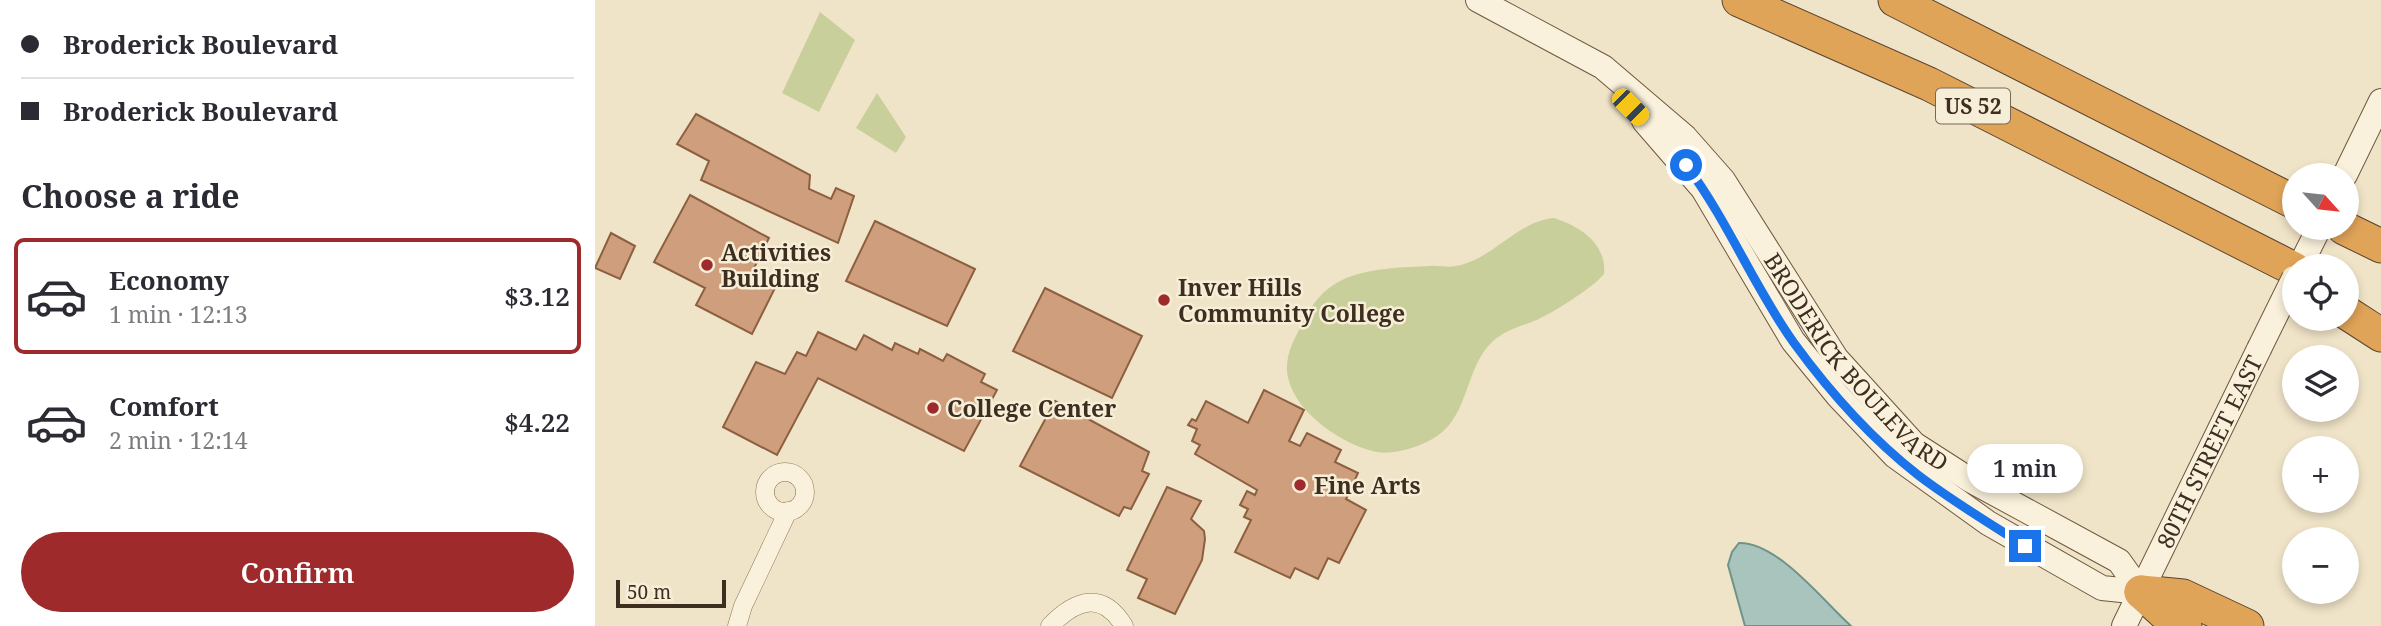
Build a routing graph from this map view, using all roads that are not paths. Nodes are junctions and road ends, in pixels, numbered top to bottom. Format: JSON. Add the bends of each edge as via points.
{"nodes":[{"id":1,"x":1478,"y":0,"type":"edge"},
{"id":2,"x":1739,"y":0,"type":"edge"},
{"id":3,"x":1895,"y":0,"type":"edge"},
{"id":4,"x":2381,"y":101,"type":"edge"},
{"id":5,"x":2351,"y":163,"type":"edge"},
{"id":6,"x":2229,"y":169,"type":"junction"},
{"id":7,"x":2282,"y":190,"type":"edge"},
{"id":8,"x":2282,"y":196,"type":"edge"},
{"id":9,"x":2203,"y":222,"type":"junction"},
{"id":10,"x":2359,"y":222,"type":"edge"},
{"id":11,"x":2381,"y":232,"type":"edge"},
{"id":12,"x":2359,"y":235,"type":"edge"},
{"id":13,"x":2381,"y":246,"type":"edge"},
{"id":14,"x":2282,"y":262,"type":"edge"},
{"id":15,"x":2282,"y":271,"type":"edge"},
{"id":16,"x":2359,"y":301,"type":"edge"},
{"id":17,"x":2282,"y":303,"type":"edge"},
{"id":18,"x":2381,"y":313,"type":"edge"},
{"id":19,"x":2359,"y":321,"type":"edge"},
{"id":20,"x":2381,"y":335,"type":"edge"},
{"id":21,"x":788,"y":511,"type":"dead end"},
{"id":22,"x":2141,"y":592,"type":"junction"},
{"id":23,"x":737,"y":626,"type":"edge"},
{"id":24,"x":1050,"y":626,"type":"edge"},
{"id":25,"x":1124,"y":626,"type":"edge"},
{"id":26,"x":2124,"y":626,"type":"edge"},
{"id":27,"x":2185,"y":626,"type":"edge"},
{"id":28,"x":2247,"y":626,"type":"edge"}],
"edges":[{"from":1,"to":22,"type":"street","name":"BRODERICK BOULEVARD","via":[[1603,66],[1702,155],[1730,190],[1836,358],[1914,444],[1970,480],[2119,561]]},
{"from":2,"to":9,"type":"highway","number":"US 52","via":[[1929,84]]},
{"from":3,"to":6,"type":"highway","number":"US 52"},
{"from":4,"to":5,"type":"street"},
{"from":6,"to":7,"type":"highway"},
{"from":6,"to":8,"type":"highway","number":"US 52"},
{"from":9,"to":14,"type":"highway","number":"US 52"},
{"from":9,"to":15,"type":"highway"},
{"from":10,"to":11,"type":"highway"},
{"from":12,"to":13,"type":"highway"},
{"from":16,"to":18,"type":"highway"},
{"from":17,"to":22,"type":"street","name":"80TH STREET EAST","bridge":true},
{"from":19,"to":20,"type":"highway"},
{"from":21,"to":23,"type":"street"},
{"from":22,"to":26,"type":"street","name":"80TH STREET EAST"},
{"from":22,"to":27,"type":"highway"},
{"from":22,"to":28,"type":"highway","via":[[2183,596]]},
{"from":24,"to":25,"type":"street","via":[[1067,607],[1096,602],[1115,612]]}]}
